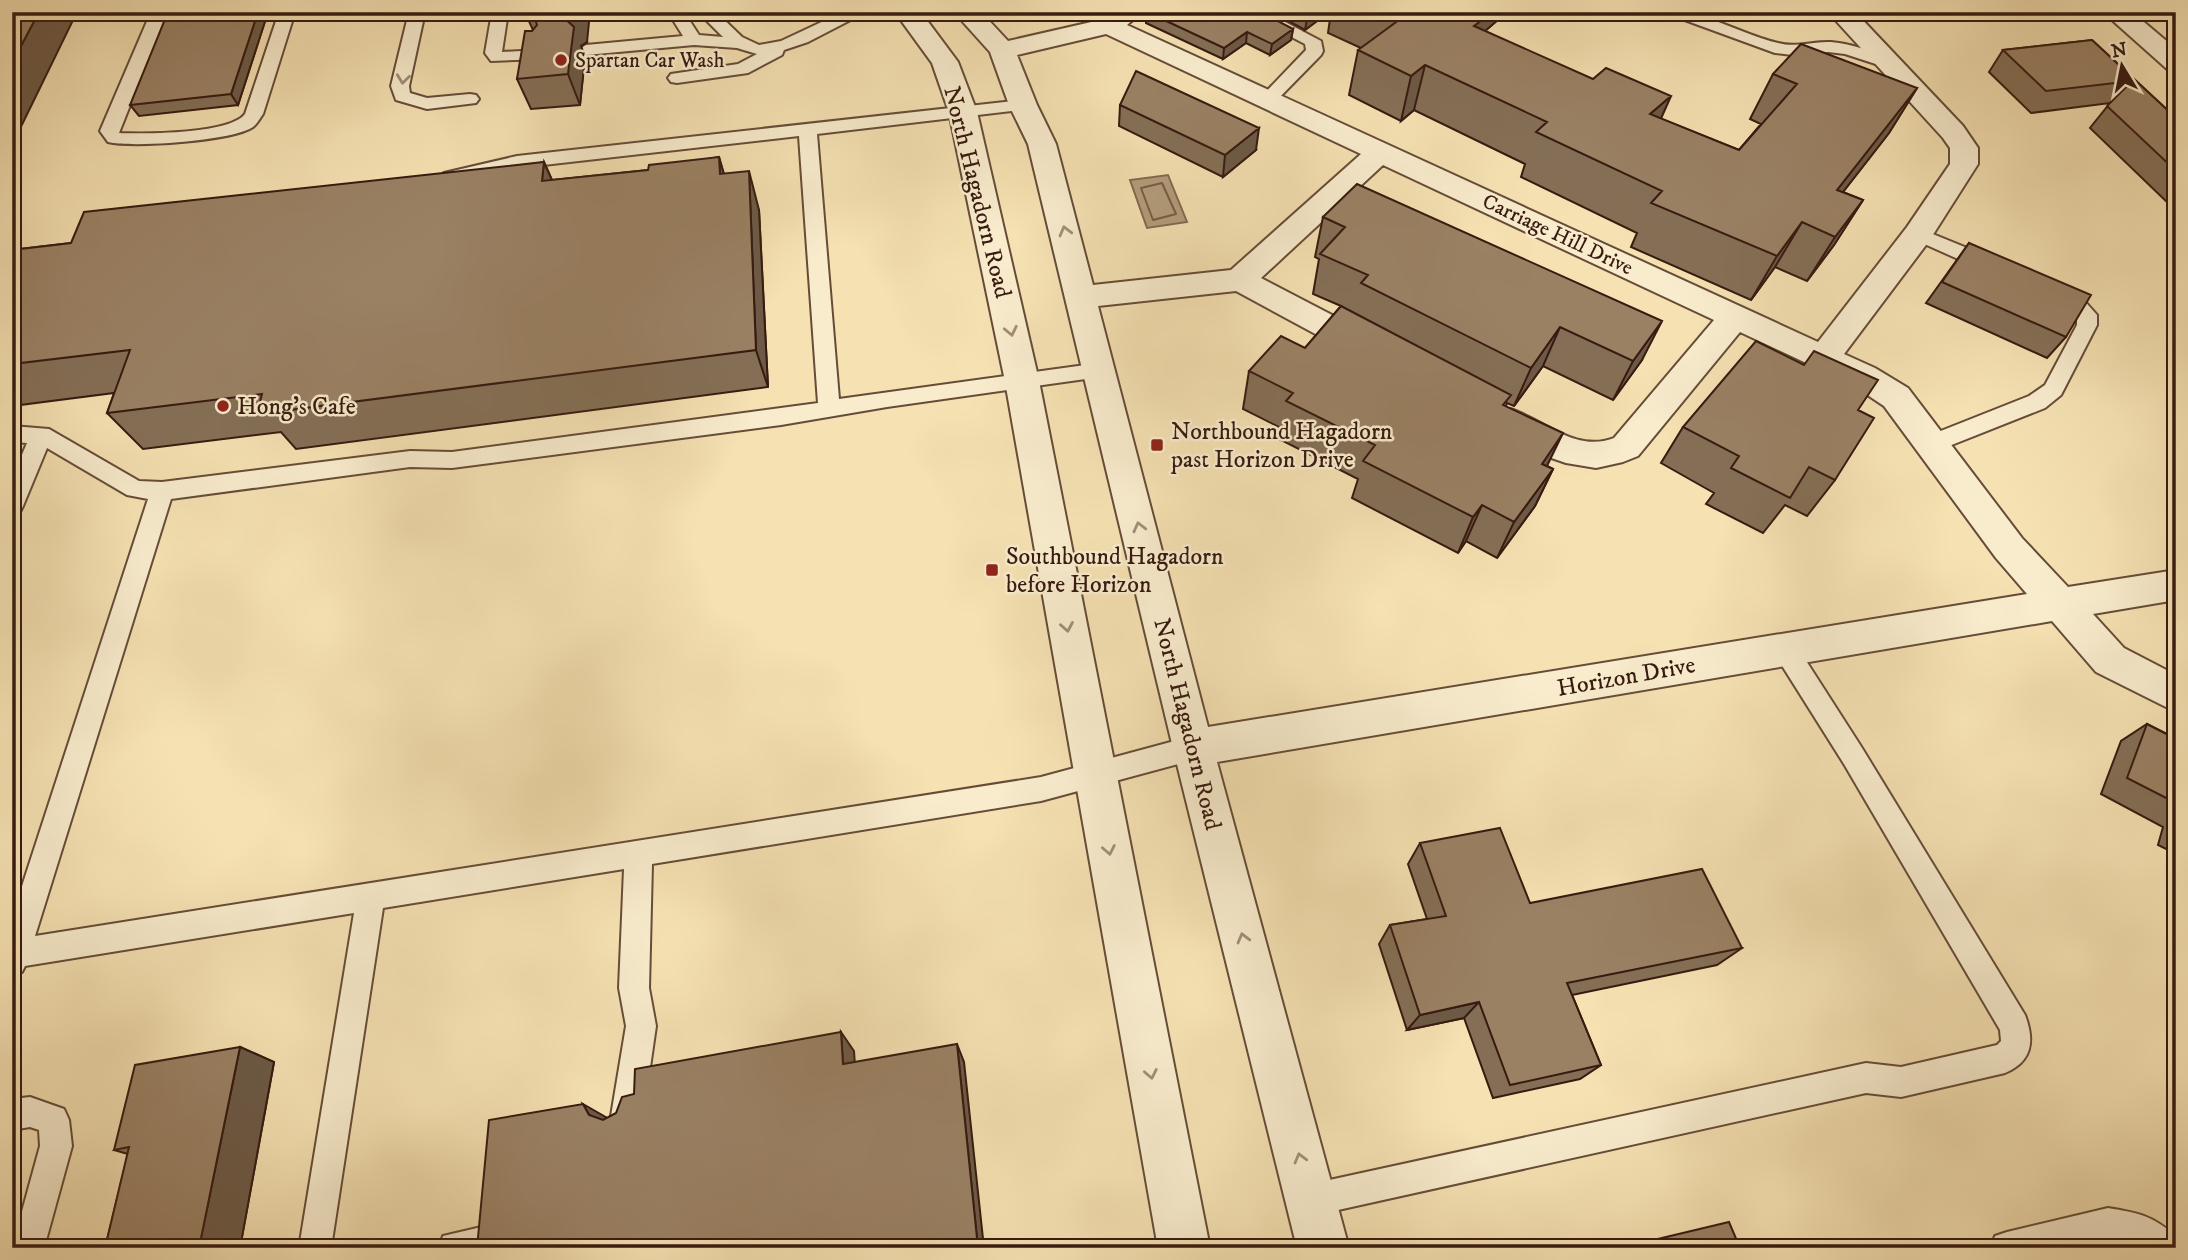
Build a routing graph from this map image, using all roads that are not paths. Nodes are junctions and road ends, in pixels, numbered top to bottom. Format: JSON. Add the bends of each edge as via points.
{"nodes":[{"id":1,"x":159,"y":12,"type":"edge"},
{"id":2,"x":287,"y":12,"type":"edge"},
{"id":3,"x":416,"y":12,"type":"edge"},
{"id":4,"x":500,"y":12,"type":"edge"},
{"id":5,"x":676,"y":12,"type":"edge"},
{"id":6,"x":706,"y":12,"type":"edge"},
{"id":7,"x":858,"y":12,"type":"edge"},
{"id":8,"x":915,"y":12,"type":"edge"},
{"id":9,"x":967,"y":12,"type":"edge"},
{"id":10,"x":1252,"y":12,"type":"edge"},
{"id":11,"x":1677,"y":12,"type":"edge"},
{"id":12,"x":1841,"y":12,"type":"edge"},
{"id":13,"x":2116,"y":12,"type":"edge"},
{"id":14,"x":1119,"y":19,"type":"edge"},
{"id":15,"x":694,"y":40,"type":"junction"},
{"id":16,"x":741,"y":43,"type":"junction"},
{"id":17,"x":782,"y":48,"type":"junction"},
{"id":18,"x":586,"y":50,"type":"dead end"},
{"id":19,"x":1002,"y":50,"type":"junction"},
{"id":20,"x":539,"y":55,"type":"edge"},
{"id":21,"x":1888,"y":63,"type":"junction"},
{"id":22,"x":2176,"y":63,"type":"edge"},
{"id":23,"x":677,"y":78,"type":"dead end"},
{"id":24,"x":470,"y":99,"type":"dead end"},
{"id":25,"x":1268,"y":99,"type":"junction"},
{"id":26,"x":1023,"y":106,"type":"junction"},
{"id":27,"x":963,"y":113,"type":"junction"},
{"id":28,"x":808,"y":130,"type":"junction"},
{"id":29,"x":1381,"y":151,"type":"junction"},
{"id":30,"x":428,"y":183,"type":"edge"},
{"id":31,"x":1918,"y":234,"type":"junction"},
{"id":32,"x":2014,"y":276,"type":"edge"},
{"id":33,"x":1240,"y":280,"type":"junction"},
{"id":34,"x":2038,"y":286,"type":"edge"},
{"id":35,"x":1082,"y":297,"type":"junction"},
{"id":36,"x":1735,"y":317,"type":"junction"},
{"id":37,"x":1824,"y":357,"type":"junction"},
{"id":38,"x":1400,"y":364,"type":"edge"},
{"id":39,"x":1100,"y":371,"type":"junction"},
{"id":40,"x":1022,"y":381,"type":"junction"},
{"id":41,"x":829,"y":408,"type":"junction"},
{"id":42,"x":1486,"y":410,"type":"edge"},
{"id":43,"x":12,"y":434,"type":"edge"},
{"id":44,"x":41,"y":435,"type":"junction"},
{"id":45,"x":1931,"y":444,"type":"junction"},
{"id":46,"x":162,"y":491,"type":"junction"},
{"id":47,"x":12,"y":506,"type":"edge"},
{"id":48,"x":2176,"y":584,"type":"edge"},
{"id":49,"x":2058,"y":603,"type":"junction"},
{"id":50,"x":1785,"y":649,"type":"junction"},
{"id":51,"x":2176,"y":695,"type":"edge"},
{"id":52,"x":1194,"y":748,"type":"junction"},
{"id":53,"x":1094,"y":774,"type":"junction"},
{"id":54,"x":638,"y":855,"type":"junction"},
{"id":55,"x":370,"y":898,"type":"junction"},
{"id":56,"x":13,"y":956,"type":"edge"},
{"id":57,"x":12,"y":1115,"type":"edge"},
{"id":58,"x":627,"y":1116,"type":"edge"},
{"id":59,"x":1311,"y":1200,"type":"junction"},
{"id":60,"x":490,"y":1241,"type":"edge"},
{"id":61,"x":28,"y":1248,"type":"edge"},
{"id":62,"x":315,"y":1248,"type":"edge"},
{"id":63,"x":455,"y":1248,"type":"edge"},
{"id":64,"x":1184,"y":1248,"type":"edge"},
{"id":65,"x":1323,"y":1248,"type":"edge"},
{"id":66,"x":2007,"y":1248,"type":"edge"},
{"id":67,"x":2165,"y":1248,"type":"edge"}],
"edges":[{"from":1,"to":2,"type":"lane","via":[[109,131],[114,138],[227,130],[246,124],[254,114]]},
{"from":3,"to":24,"type":"lane","one_way":true,"via":[[400,86],[402,96],[428,104]]},
{"from":4,"to":20,"type":"lane","via":[[496,57]]},
{"from":5,"to":15,"type":"lane"},
{"from":6,"to":16,"type":"lane"},
{"from":7,"to":17,"type":"lane"},
{"from":8,"to":27,"type":"street","name":"North Hagadorn Road","via":[[913,19],[945,62]]},
{"from":9,"to":19,"type":"street","name":"North Hagadorn Road"},
{"from":10,"to":25,"type":"lane","via":[[1313,41],[1315,51]]},
{"from":11,"to":21,"type":"lane","via":[[1774,48],[1847,49]]},
{"from":12,"to":21,"type":"street"},
{"from":13,"to":22,"type":"street"},
{"from":14,"to":19,"type":"street"},
{"from":14,"to":25,"type":"street","name":"Carriage Hill Drive"},
{"from":15,"to":16,"type":"lane"},
{"from":15,"to":18,"type":"lane"},
{"from":16,"to":17,"type":"lane","via":[[764,51]]},
{"from":17,"to":23,"type":"lane","via":[[742,69]]},
{"from":19,"to":26,"type":"street","name":"North Hagadorn Road"},
{"from":21,"to":31,"type":"street","via":[[1964,148],[1964,163]]},
{"from":25,"to":29,"type":"street","name":"Carriage Hill Drive"},
{"from":26,"to":27,"type":"lane"},
{"from":35,"to":26,"type":"street","name":"North Hagadorn Road","one_way":true,"via":[[1042,144]]},
{"from":27,"to":28,"type":"lane"},
{"from":27,"to":40,"type":"street","name":"North Hagadorn Road","one_way":true},
{"from":28,"to":30,"type":"lane","via":[[517,162]]},
{"from":28,"to":41,"type":"lane"},
{"from":29,"to":33,"type":"street"},
{"from":29,"to":36,"type":"street","name":"Carriage Hill Drive"},
{"from":31,"to":32,"type":"lane"},
{"from":31,"to":37,"type":"street"},
{"from":33,"to":35,"type":"street"},
{"from":33,"to":38,"type":"street"},
{"from":34,"to":45,"type":"lane","via":[[2074,302],[2087,315],[2087,325],[2053,390],[2037,402]]},
{"from":35,"to":39,"type":"street","name":"North Hagadorn Road"},
{"from":36,"to":37,"type":"street","name":"Carriage Hill Drive"},
{"from":36,"to":42,"type":"street","via":[[1626,447],[1609,456],[1584,456],[1560,449]]},
{"from":37,"to":45,"type":"street","name":"Carriage Hill Drive","via":[[1896,397]]},
{"from":39,"to":40,"type":"lane"},
{"from":52,"to":39,"type":"street","name":"North Hagadorn Road","one_way":true},
{"from":40,"to":41,"type":"lane"},
{"from":40,"to":53,"type":"street","name":"North Hagadorn Road","one_way":true},
{"from":41,"to":46,"type":"lane","via":[[452,460],[410,459]]},
{"from":43,"to":44,"type":"lane"},
{"from":44,"to":46,"type":"lane","via":[[135,489]]},
{"from":44,"to":47,"type":"lane"},
{"from":45,"to":49,"type":"street","name":"Carriage Hill Drive","via":[[2009,548]]},
{"from":46,"to":56,"type":"lane"},
{"from":48,"to":49,"type":"street","name":"Horizon Drive"},
{"from":49,"to":50,"type":"street","name":"Horizon Drive"},
{"from":49,"to":51,"type":"street","via":[[2110,660]]},
{"from":50,"to":52,"type":"street","name":"Horizon Drive"},
{"from":50,"to":59,"type":"lane","via":[[2014,1026],[2017,1046],[2005,1058],[1901,1082],[1866,1078]]},
{"from":52,"to":53,"type":"lane"},
{"from":59,"to":52,"type":"street","name":"North Hagadorn Road","one_way":true},
{"from":53,"to":54,"type":"lane","via":[[1028,791]]},
{"from":53,"to":64,"type":"street","name":"North Hagadorn Road","one_way":true},
{"from":54,"to":55,"type":"lane"},
{"from":54,"to":58,"type":"lane","via":[[634,988],[641,1026]]},
{"from":55,"to":56,"type":"lane"},
{"from":55,"to":62,"type":"lane"},
{"from":57,"to":61,"type":"lane","via":[[30,1112],[53,1120],[56,1146]]},
{"from":59,"to":65,"type":"street","name":"North Hagadorn Road"},
{"from":60,"to":63,"type":"lane"},
{"from":66,"to":67,"type":"lane","via":[[2108,1224],[2144,1230]]}]}
